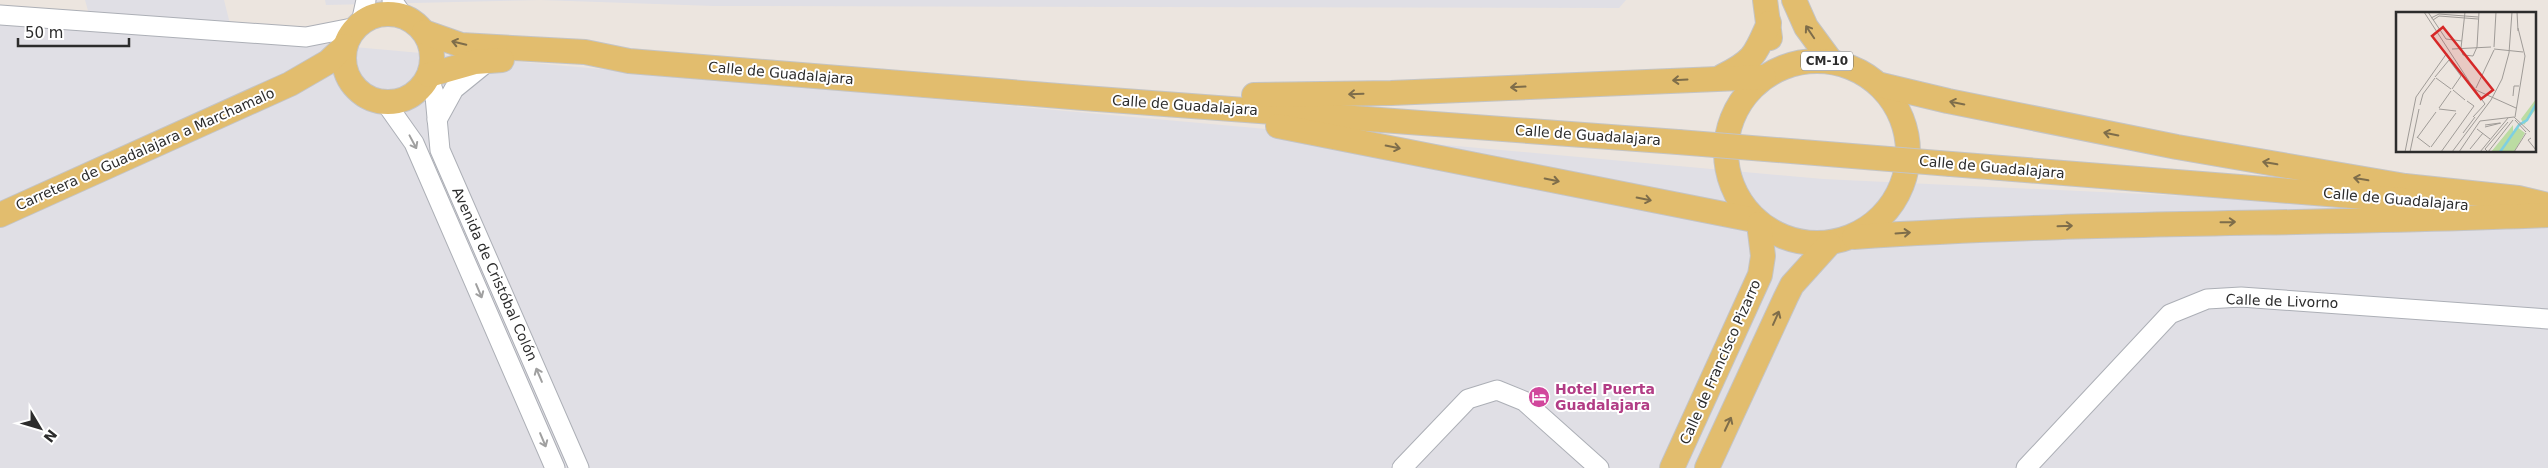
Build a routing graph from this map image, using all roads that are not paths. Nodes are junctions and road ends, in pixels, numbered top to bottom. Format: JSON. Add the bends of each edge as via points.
{"nodes":[{"id":1,"x":1794,"y":0,"type":"edge"},
{"id":2,"x":397,"y":8,"type":"edge"},
{"id":3,"x":1767,"y":11,"type":"edge"},
{"id":4,"x":0,"y":15,"type":"edge"},
{"id":5,"x":424,"y":32,"type":"junction"},
{"id":6,"x":352,"y":33,"type":"edge"},
{"id":7,"x":306,"y":37,"type":"junction"},
{"id":8,"x":490,"y":60,"type":"junction"},
{"id":9,"x":629,"y":61,"type":"junction"},
{"id":10,"x":1831,"y":61,"type":"junction"},
{"id":11,"x":428,"y":75,"type":"junction"},
{"id":12,"x":1767,"y":75,"type":"junction"},
{"id":13,"x":1720,"y":78,"type":"junction"},
{"id":14,"x":349,"y":80,"type":"junction"},
{"id":15,"x":290,"y":84,"type":"junction"},
{"id":16,"x":1881,"y":85,"type":"junction"},
{"id":17,"x":941,"y":86,"type":"junction"},
{"id":18,"x":1084,"y":98,"type":"junction"},
{"id":19,"x":385,"y":102,"type":"junction"},
{"id":20,"x":437,"y":121,"type":"junction"},
{"id":21,"x":2548,"y":206,"type":"edge"},
{"id":22,"x":2548,"y":211,"type":"edge"},
{"id":23,"x":0,"y":215,"type":"edge"},
{"id":24,"x":2548,"y":215,"type":"edge"},
{"id":25,"x":1757,"y":222,"type":"junction"},
{"id":26,"x":1854,"y":237,"type":"junction"},
{"id":27,"x":1829,"y":244,"type":"junction"},
{"id":28,"x":2548,"y":319,"type":"edge"},
{"id":29,"x":555,"y":468,"type":"edge"},
{"id":30,"x":579,"y":468,"type":"edge"},
{"id":31,"x":1402,"y":468,"type":"edge"},
{"id":32,"x":1599,"y":468,"type":"edge"},
{"id":33,"x":1672,"y":468,"type":"edge"},
{"id":34,"x":1708,"y":468,"type":"edge"},
{"id":35,"x":2026,"y":468,"type":"edge"}],
"edges":[{"from":10,"to":1,"type":"main road","number":"CM-10","one_way":true,"via":[[1806,27]]},
{"from":2,"to":5,"type":"main road"},
{"from":2,"to":6,"type":"main road"},
{"from":3,"to":12,"type":"main road"},
{"from":3,"to":13,"type":"main road","via":[[1758,47],[1745,65]]},
{"from":4,"to":7,"type":"street"},
{"from":9,"to":5,"type":"main road","name":"Calle de Guadalajara","one_way":true,"via":[[584,52],[461,44]]},
{"from":5,"to":11,"type":"main road","via":[[432,54]]},
{"from":6,"to":7,"type":"street"},
{"from":6,"to":7,"type":"street","via":[[329,44]]},
{"from":6,"to":14,"type":"main road"},
{"from":6,"to":15,"type":"main road","name":"Carretera de Guadalajara a Marchamalo","via":[[328,62]]},
{"from":8,"to":9,"type":"main road","name":"Calle de Guadalajara"},
{"from":8,"to":11,"type":"main road","name":"Calle de Guadalajara"},
{"from":8,"to":20,"type":"street","via":[[454,89]]},
{"from":9,"to":17,"type":"main road","name":"Calle de Guadalajara"},
{"from":10,"to":12,"type":"main road","number":"CM-10","via":[[1800,62]]},
{"from":10,"to":16,"type":"main road","number":"CM-10","via":[[1852,67]]},
{"from":11,"to":19,"type":"main road","via":[[411,96]]},
{"from":11,"to":20,"type":"street","name":"Avenida de Cristóbal Colón","via":[[435,96]]},
{"from":12,"to":13,"type":"main road"},
{"from":12,"to":25,"type":"main road","number":"CM-10","via":[[1744,97],[1731,121],[1725,147],[1728,174],[1737,199]]},
{"from":13,"to":18,"type":"main road","one_way":true,"via":[[1371,94]]},
{"from":14,"to":15,"type":"main road","name":"Carretera de Guadalajara a Marchamalo"},
{"from":14,"to":19,"type":"main road","via":[[366,97]]},
{"from":15,"to":23,"type":"main road","name":"Carretera de Guadalajara a Marchamalo"},
{"from":21,"to":16,"type":"main road","one_way":true,"via":[[2518,198],[2405,186],[2177,147]]},
{"from":16,"to":26,"type":"main road","number":"CM-10","via":[[1900,113],[1908,141],[1907,170],[1897,198],[1879,221]]},
{"from":17,"to":18,"type":"main road","name":"Calle de Guadalajara"},
{"from":17,"to":25,"type":"main road","one_way":true,"via":[[1001,101],[1284,126]]},
{"from":18,"to":22,"type":"main road","name":"Calle de Guadalajara","bridge":true},
{"from":19,"to":29,"type":"street","name":"Avenida de Cristóbal Colón","one_way":true,"via":[[414,143]]},
{"from":30,"to":20,"type":"street","name":"Avenida de Cristóbal Colón","one_way":true,"via":[[440,150]]},
{"from":26,"to":24,"type":"main road","one_way":true,"via":[[1950,230]]},
{"from":25,"to":27,"type":"main road","number":"CM-10","via":[[1786,239]]},
{"from":25,"to":33,"type":"main road","name":"Calle de Francisco Pizarro","via":[[1763,256],[1760,275]]},
{"from":26,"to":27,"type":"main road","number":"CM-10"},
{"from":34,"to":27,"type":"main road","one_way":true,"via":[[1792,285]]},
{"from":28,"to":35,"type":"street","name":"Calle de Livorno","via":[[2241,297],[2207,299],[2170,314]]},
{"from":31,"to":32,"type":"street","via":[[1468,399],[1497,390],[1524,401]]}]}
